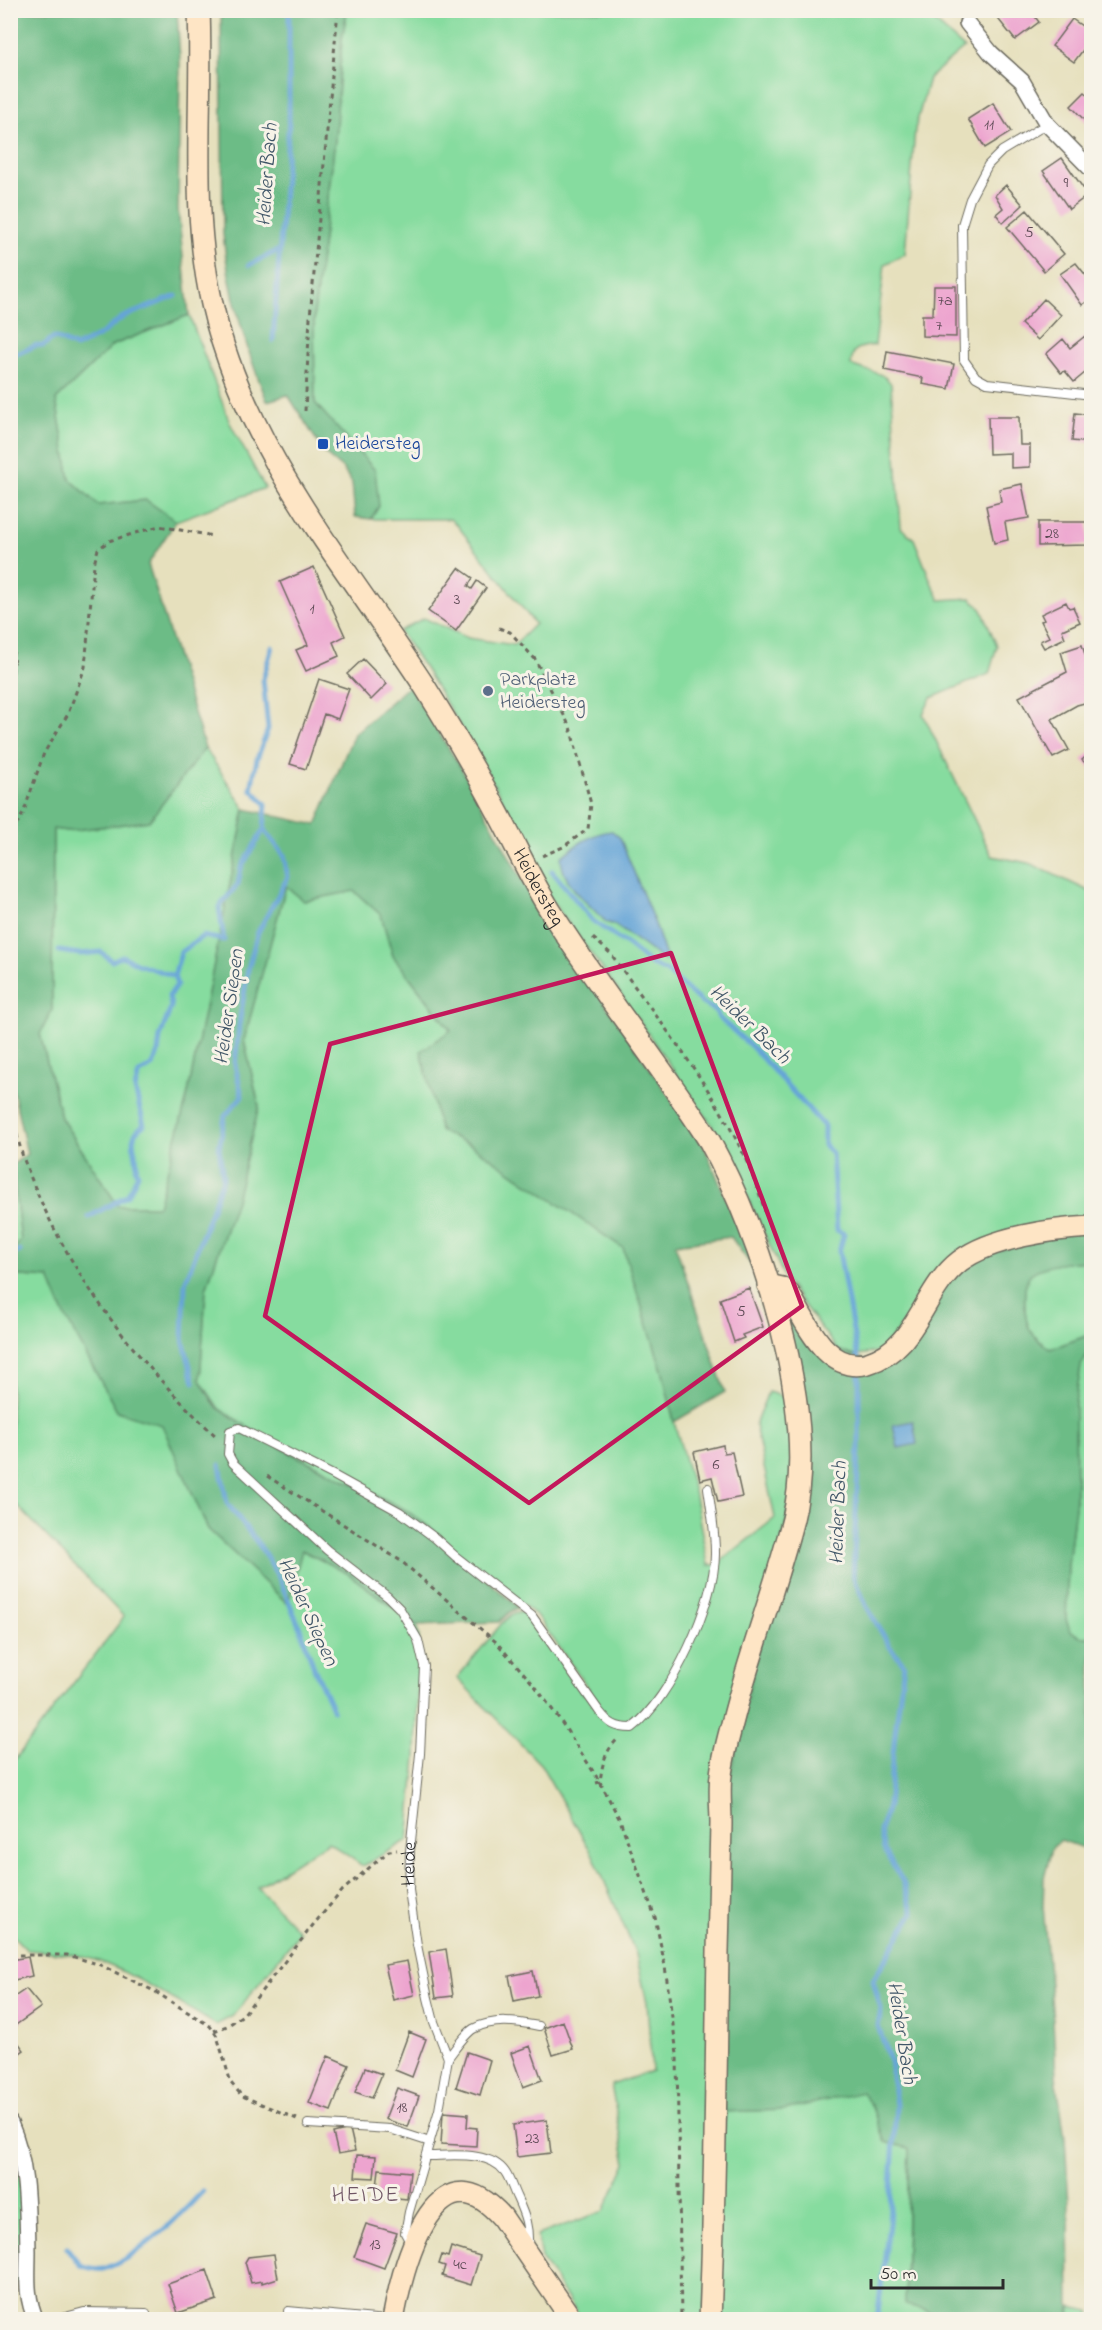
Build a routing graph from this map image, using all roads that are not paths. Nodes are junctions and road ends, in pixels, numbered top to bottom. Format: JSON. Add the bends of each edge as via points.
{"nodes":[{"id":1,"x":199,"y":10,"type":"edge"},
{"id":2,"x":967,"y":23,"type":"dead end"},
{"id":3,"x":1047,"y":124,"type":"junction"},
{"id":4,"x":1092,"y":170,"type":"edge"},
{"id":5,"x":1092,"y":395,"type":"edge"},
{"id":6,"x":1092,"y":1227,"type":"edge"},
{"id":7,"x":768,"y":1285,"type":"junction"},
{"id":8,"x":708,"y":1488,"type":"dead end"},
{"id":9,"x":539,"y":2026,"type":"dead end"},
{"id":10,"x":448,"y":2058,"type":"junction"},
{"id":11,"x":10,"y":2123,"type":"edge"},
{"id":12,"x":308,"y":2124,"type":"road end"},
{"id":13,"x":430,"y":2142,"type":"junction"},
{"id":14,"x":426,"y":2156,"type":"junction"},
{"id":15,"x":412,"y":2246,"type":"junction"},
{"id":16,"x":527,"y":2251,"type":"junction"},
{"id":17,"x":288,"y":2311,"type":"dead end"},
{"id":18,"x":146,"y":2313,"type":"dead end"},
{"id":19,"x":36,"y":2319,"type":"edge"},
{"id":20,"x":54,"y":2319,"type":"edge"},
{"id":21,"x":386,"y":2319,"type":"edge"},
{"id":22,"x":393,"y":2319,"type":"edge"},
{"id":23,"x":572,"y":2319,"type":"edge"},
{"id":24,"x":710,"y":2319,"type":"edge"}],
"edges":[{"from":1,"to":7,"type":"main road","name":"Heidersteg","via":[[200,205],[206,270],[220,336],[238,390],[290,488],[450,727],[549,909],[710,1142],[747,1219]]},
{"from":2,"to":3,"type":"street","via":[[990,53],[1022,81]]},
{"from":3,"to":4,"type":"street"},
{"from":3,"to":5,"type":"lane","via":[[1002,150],[988,165],[970,199],[962,225],[963,350],[968,368],[987,383]]},
{"from":6,"to":7,"type":"main road","via":[[1019,1238],[970,1255],[948,1272],[900,1345],[888,1355],[859,1365],[842,1362],[828,1353],[789,1294]]},
{"from":7,"to":24,"type":"main road","name":"Heidersteg","via":[[793,1387],[799,1473],[793,1518],[747,1667],[721,1776]]},
{"from":8,"to":10,"type":"lane","name":"Heide","via":[[716,1552],[701,1621],[654,1708],[632,1728],[619,1728],[609,1723],[532,1616],[426,1531],[333,1475],[239,1428],[230,1431],[228,1454],[233,1463],[327,1550],[400,1609],[418,1640],[424,1666],[409,1890],[434,2022]]},
{"from":9,"to":10,"type":"lane","via":[[487,2024],[471,2030]]},
{"from":10,"to":13,"type":"lane"},
{"from":11,"to":19,"type":"street","via":[[20,2145],[27,2194],[27,2292]]},
{"from":12,"to":13,"type":"lane","via":[[390,2129]]},
{"from":13,"to":14,"type":"lane"},
{"from":14,"to":15,"type":"lane","via":[[405,2233]]},
{"from":14,"to":16,"type":"lane","via":[[475,2157],[493,2161],[505,2172],[529,2229]]},
{"from":15,"to":16,"type":"main road","via":[[437,2205],[452,2195],[467,2193],[482,2198],[495,2209]]},
{"from":15,"to":22,"type":"main road"},
{"from":16,"to":23,"type":"main road"},
{"from":17,"to":21,"type":"lane"},
{"from":18,"to":20,"type":"lane","via":[[84,2312]]}]}
